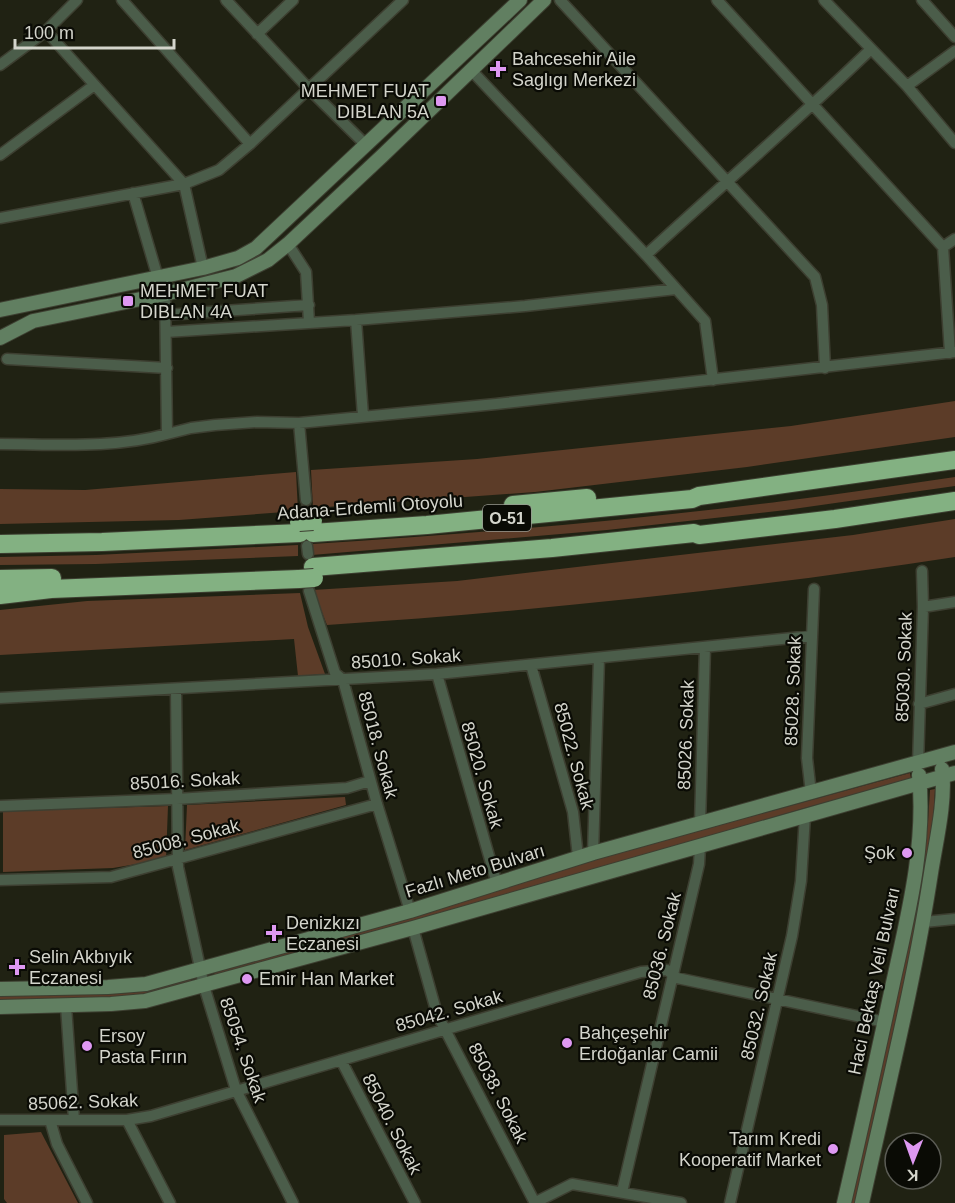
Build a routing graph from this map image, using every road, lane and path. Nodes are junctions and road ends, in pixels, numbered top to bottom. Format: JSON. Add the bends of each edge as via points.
{"nodes":[{"id":1,"x":77,"y":0,"type":"edge"},
{"id":2,"x":122,"y":0,"type":"edge"},
{"id":3,"x":226,"y":0,"type":"edge"},
{"id":4,"x":293,"y":0,"type":"edge"},
{"id":5,"x":403,"y":0,"type":"edge"},
{"id":6,"x":544,"y":0,"type":"edge"},
{"id":7,"x":560,"y":0,"type":"edge"},
{"id":8,"x":717,"y":0,"type":"edge"},
{"id":9,"x":824,"y":0,"type":"edge"},
{"id":10,"x":922,"y":0,"type":"edge"},
{"id":11,"x":513,"y":2,"type":"edge"},
{"id":12,"x":46,"y":31,"type":"junction"},
{"id":13,"x":257,"y":34,"type":"junction"},
{"id":14,"x":955,"y":37,"type":"edge"},
{"id":15,"x":871,"y":49,"type":"junction"},
{"id":16,"x":955,"y":51,"type":"edge"},
{"id":17,"x":0,"y":65,"type":"edge"},
{"id":18,"x":472,"y":71,"type":"junction"},
{"id":19,"x":93,"y":86,"type":"junction"},
{"id":20,"x":907,"y":86,"type":"junction"},
{"id":21,"x":309,"y":89,"type":"junction"},
{"id":22,"x":813,"y":105,"type":"junction"},
{"id":23,"x":955,"y":141,"type":"edge"},
{"id":24,"x":250,"y":144,"type":"junction"},
{"id":25,"x":366,"y":145,"type":"junction"},
{"id":26,"x":0,"y":155,"type":"edge"},
{"id":27,"x":726,"y":180,"type":"junction"},
{"id":28,"x":184,"y":184,"type":"junction"},
{"id":29,"x":133,"y":193,"type":"junction"},
{"id":30,"x":0,"y":218,"type":"edge"},
{"id":31,"x":955,"y":239,"type":"edge"},
{"id":32,"x":288,"y":244,"type":"junction"},
{"id":33,"x":943,"y":247,"type":"junction"},
{"id":34,"x":646,"y":255,"type":"junction"},
{"id":35,"x":203,"y":268,"type":"junction"},
{"id":36,"x":158,"y":278,"type":"junction"},
{"id":37,"x":676,"y":289,"type":"junction"},
{"id":38,"x":165,"y":294,"type":"junction"},
{"id":39,"x":309,"y":305,"type":"junction"},
{"id":40,"x":0,"y":310,"type":"edge"},
{"id":41,"x":166,"y":315,"type":"junction"},
{"id":42,"x":356,"y":320,"type":"junction"},
{"id":43,"x":309,"y":322,"type":"junction"},
{"id":44,"x":166,"y":332,"type":"junction"},
{"id":45,"x":0,"y":338,"type":"edge"},
{"id":46,"x":952,"y":353,"type":"edge"},
{"id":47,"x":7,"y":359,"type":"dead end"},
{"id":48,"x":167,"y":368,"type":"junction"},
{"id":49,"x":825,"y":368,"type":"junction"},
{"id":50,"x":713,"y":380,"type":"junction"},
{"id":51,"x":363,"y":416,"type":"junction"},
{"id":52,"x":299,"y":423,"type":"junction"},
{"id":53,"x":167,"y":434,"type":"junction"},
{"id":54,"x":0,"y":444,"type":"edge"},
{"id":55,"x":955,"y":460,"type":"edge"},
{"id":56,"x":306,"y":500,"type":"tunnel mouth"},
{"id":57,"x":955,"y":501,"type":"edge"},
{"id":58,"x":0,"y":532,"type":"edge"},
{"id":59,"x":0,"y":544,"type":"edge"},
{"id":60,"x":307,"y":554,"type":"junction"},
{"id":61,"x":922,"y":571,"type":"dead end"},
{"id":62,"x":0,"y":579,"type":"edge"},
{"id":63,"x":814,"y":589,"type":"dead end"},
{"id":64,"x":0,"y":595,"type":"edge"},
{"id":65,"x":955,"y":602,"type":"edge"},
{"id":66,"x":923,"y":607,"type":"junction"},
{"id":67,"x":812,"y":636,"type":"junction"},
{"id":68,"x":705,"y":647,"type":"junction"},
{"id":69,"x":599,"y":658,"type":"junction"},
{"id":70,"x":531,"y":665,"type":"junction"},
{"id":71,"x":436,"y":674,"type":"junction"},
{"id":72,"x":343,"y":680,"type":"junction"},
{"id":73,"x":176,"y":690,"type":"junction"},
{"id":74,"x":955,"y":694,"type":"edge"},
{"id":75,"x":0,"y":698,"type":"edge"},
{"id":76,"x":919,"y":704,"type":"junction"},
{"id":77,"x":955,"y":752,"type":"edge"},
{"id":78,"x":940,"y":757,"type":"junction"},
{"id":79,"x":918,"y":764,"type":"junction"},
{"id":80,"x":949,"y":774,"type":"edge"},
{"id":81,"x":370,"y":781,"type":"junction"},
{"id":82,"x":920,"y":782,"type":"junction"},
{"id":83,"x":811,"y":793,"type":"junction"},
{"id":84,"x":177,"y":799,"type":"junction"},
{"id":85,"x":377,"y":804,"type":"junction"},
{"id":86,"x":0,"y":806,"type":"edge"},
{"id":87,"x":805,"y":815,"type":"junction"},
{"id":88,"x":700,"y":824,"type":"junction"},
{"id":89,"x":700,"y":847,"type":"junction"},
{"id":90,"x":593,"y":853,"type":"junction"},
{"id":91,"x":578,"y":857,"type":"junction"},
{"id":92,"x":177,"y":859,"type":"junction"},
{"id":93,"x":0,"y":880,"type":"edge"},
{"id":94,"x":496,"y":884,"type":"junction"},
{"id":95,"x":410,"y":911,"type":"junction"},
{"id":96,"x":955,"y":919,"type":"edge"},
{"id":97,"x":924,"y":922,"type":"junction"},
{"id":98,"x":413,"y":928,"type":"junction"},
{"id":99,"x":202,"y":969,"type":"junction"},
{"id":100,"x":672,"y":974,"type":"junction"},
{"id":101,"x":204,"y":986,"type":"junction"},
{"id":102,"x":0,"y":989,"type":"edge"},
{"id":103,"x":777,"y":999,"type":"junction"},
{"id":104,"x":66,"y":1006,"type":"junction"},
{"id":105,"x":0,"y":1007,"type":"edge"},
{"id":106,"x":885,"y":1022,"type":"junction"},
{"id":107,"x":446,"y":1028,"type":"junction"},
{"id":108,"x":341,"y":1060,"type":"junction"},
{"id":109,"x":236,"y":1090,"type":"junction"},
{"id":110,"x":0,"y":1120,"type":"edge"},
{"id":111,"x":50,"y":1120,"type":"junction"},
{"id":112,"x":74,"y":1120,"type":"junction"},
{"id":113,"x":127,"y":1120,"type":"junction"},
{"id":114,"x":622,"y":1192,"type":"junction"},
{"id":115,"x":87,"y":1203,"type":"edge"},
{"id":116,"x":170,"y":1203,"type":"edge"},
{"id":117,"x":293,"y":1203,"type":"edge"},
{"id":118,"x":415,"y":1203,"type":"edge"},
{"id":119,"x":535,"y":1203,"type":"edge"},
{"id":120,"x":681,"y":1203,"type":"edge"},
{"id":121,"x":730,"y":1203,"type":"edge"},
{"id":122,"x":844,"y":1203,"type":"edge"},
{"id":123,"x":862,"y":1203,"type":"edge"}],
"edges":[{"from":1,"to":12,"type":"street"},
{"from":2,"to":24,"type":"street"},
{"from":3,"to":13,"type":"street"},
{"from":4,"to":13,"type":"street"},
{"from":5,"to":21,"type":"street"},
{"from":6,"to":18,"type":"main road"},
{"from":7,"to":27,"type":"street"},
{"from":8,"to":22,"type":"street"},
{"from":9,"to":15,"type":"street"},
{"from":10,"to":14,"type":"street"},
{"from":11,"to":25,"type":"main road"},
{"from":12,"to":17,"type":"street"},
{"from":12,"to":19,"type":"street"},
{"from":13,"to":21,"type":"street"},
{"from":15,"to":20,"type":"street"},
{"from":15,"to":22,"type":"street"},
{"from":16,"to":20,"type":"street"},
{"from":18,"to":32,"type":"main road"},
{"from":18,"to":34,"type":"street"},
{"from":19,"to":26,"type":"street"},
{"from":19,"to":28,"type":"street"},
{"from":20,"to":23,"type":"street"},
{"from":21,"to":24,"type":"street"},
{"from":21,"to":25,"type":"street"},
{"from":22,"to":27,"type":"street"},
{"from":22,"to":33,"type":"street"},
{"from":24,"to":28,"type":"street","via":[[219,170]]},
{"from":25,"to":35,"type":"main road","via":[[256,248],[238,258]]},
{"from":27,"to":34,"type":"street"},
{"from":27,"to":49,"type":"street","via":[[815,277],[822,305]]},
{"from":28,"to":29,"type":"street"},
{"from":28,"to":35,"type":"street"},
{"from":29,"to":30,"type":"street"},
{"from":29,"to":36,"type":"street"},
{"from":31,"to":33,"type":"street"},
{"from":32,"to":38,"type":"main road","via":[[268,260],[236,276]]},
{"from":32,"to":39,"type":"street","via":[[306,272]]},
{"from":33,"to":46,"type":"street"},
{"from":34,"to":37,"type":"street"},
{"from":35,"to":36,"type":"main road"},
{"from":36,"to":40,"type":"main road"},
{"from":37,"to":42,"type":"street"},
{"from":37,"to":50,"type":"street","via":[[705,321]]},
{"from":38,"to":41,"type":"street"},
{"from":38,"to":45,"type":"main road","via":[[33,321]]},
{"from":39,"to":41,"type":"street"},
{"from":39,"to":43,"type":"street"},
{"from":41,"to":44,"type":"street"},
{"from":42,"to":43,"type":"street"},
{"from":42,"to":51,"type":"street"},
{"from":43,"to":44,"type":"street"},
{"from":44,"to":48,"type":"street"},
{"from":46,"to":49,"type":"street"},
{"from":47,"to":48,"type":"street"},
{"from":48,"to":53,"type":"street"},
{"from":49,"to":50,"type":"street"},
{"from":50,"to":51,"type":"street"},
{"from":51,"to":52,"type":"street"},
{"from":52,"to":53,"type":"street","via":[[215,425]]},
{"from":52,"to":56,"type":"street"},
{"from":53,"to":54,"type":"street","via":[[110,444]]},
{"from":55,"to":60,"type":"highway","via":[[699,496],[689,487],[441,512]]},
{"from":57,"to":60,"type":"highway","name":"Adana-Erdemli Otoyolu","number":"O-51","via":[[699,535],[552,548]]},
{"from":58,"to":60,"type":"highway"},
{"from":59,"to":60,"type":"highway","name":"Adana-Erdemli Otoyolu","number":"O-51","via":[[102,542]]},
{"from":60,"to":62,"type":"highway","name":"Adana-Erdemli Otoyolu","number":"O-51"},
{"from":60,"to":64,"type":"highway"},
{"from":60,"to":72,"type":"street","name":"85018. Sokak","via":[[335,673]]},
{"from":61,"to":66,"type":"street","name":"85030. Sokak"},
{"from":63,"to":67,"type":"street","name":"85028. Sokak"},
{"from":65,"to":66,"type":"street"},
{"from":66,"to":76,"type":"street","name":"85030. Sokak"},
{"from":67,"to":68,"type":"street","name":"85010. Sokak"},
{"from":67,"to":83,"type":"street","name":"85028. Sokak","via":[[807,758]]},
{"from":68,"to":69,"type":"street","name":"85010. Sokak"},
{"from":68,"to":88,"type":"street","name":"85026. Sokak"},
{"from":69,"to":70,"type":"street","name":"85010. Sokak"},
{"from":69,"to":90,"type":"street"},
{"from":70,"to":71,"type":"street","name":"85010. Sokak"},
{"from":70,"to":91,"type":"street","name":"85022. Sokak","via":[[573,812]]},
{"from":71,"to":72,"type":"street","name":"85010. Sokak"},
{"from":71,"to":94,"type":"street","name":"85020. Sokak"},
{"from":72,"to":73,"type":"street","name":"85010. Sokak"},
{"from":72,"to":81,"type":"street","name":"85018. Sokak"},
{"from":73,"to":75,"type":"street","name":"85010. Sokak"},
{"from":73,"to":84,"type":"street","name":"85054. Sokak"},
{"from":74,"to":76,"type":"street"},
{"from":76,"to":79,"type":"street","name":"85030. Sokak"},
{"from":77,"to":78,"type":"main road","name":"Fazlı Meto Bulvarı"},
{"from":78,"to":79,"type":"main road","name":"Fazlı Meto Bulvarı"},
{"from":78,"to":80,"type":"main road","name":"Haci Bektaş Veli Bulvarı"},
{"from":79,"to":82,"type":"main road","name":"Haci Bektaş Veli Bulvarı"},
{"from":79,"to":83,"type":"main road","name":"Fazlı Meto Bulvarı"},
{"from":80,"to":82,"type":"main road","name":"Fazlı Meto Bulvarı"},
{"from":80,"to":97,"type":"main road","name":"Haci Bektaş Veli Bulvarı"},
{"from":81,"to":84,"type":"street","name":"85016. Sokak","via":[[347,788]]},
{"from":81,"to":85,"type":"street","name":"85018. Sokak"},
{"from":82,"to":87,"type":"main road","name":"Fazlı Meto Bulvarı"},
{"from":82,"to":106,"type":"main road","name":"Haci Bektaş Veli Bulvarı","via":[[919,848]]},
{"from":83,"to":88,"type":"main road","name":"Fazlı Meto Bulvarı"},
{"from":84,"to":86,"type":"street","name":"85016. Sokak"},
{"from":84,"to":92,"type":"street","name":"85054. Sokak"},
{"from":85,"to":92,"type":"street","name":"85008. Sokak"},
{"from":85,"to":95,"type":"street","name":"85018. Sokak"},
{"from":87,"to":89,"type":"main road","name":"Fazlı Meto Bulvarı"},
{"from":87,"to":103,"type":"street","name":"85032. Sokak","via":[[801,881]]},
{"from":88,"to":90,"type":"main road","name":"Fazlı Meto Bulvarı"},
{"from":89,"to":98,"type":"main road","name":"Fazlı Meto Bulvarı"},
{"from":89,"to":100,"type":"street","name":"85036. Sokak"},
{"from":90,"to":91,"type":"main road","name":"Fazlı Meto Bulvarı"},
{"from":91,"to":94,"type":"main road","name":"Fazlı Meto Bulvarı"},
{"from":92,"to":93,"type":"street","name":"85008. Sokak","via":[[111,877]]},
{"from":92,"to":99,"type":"street","name":"85054. Sokak"},
{"from":94,"to":95,"type":"main road","name":"Fazlı Meto Bulvarı"},
{"from":95,"to":99,"type":"main road","name":"Fazlı Meto Bulvarı"},
{"from":96,"to":97,"type":"street"},
{"from":97,"to":123,"type":"main road","name":"Haci Bektaş Veli Bulvarı"},
{"from":98,"to":101,"type":"main road","name":"Fazlı Meto Bulvarı"},
{"from":98,"to":107,"type":"street","name":"85038. Sokak","via":[[437,1014]]},
{"from":99,"to":101,"type":"street","name":"85054. Sokak"},
{"from":99,"to":102,"type":"main road","name":"Fazlı Meto Bulvarı","via":[[146,984]]},
{"from":100,"to":103,"type":"street","name":"85042. Sokak"},
{"from":100,"to":107,"type":"street","name":"85042. Sokak","via":[[667,970],[641,972]]},
{"from":100,"to":114,"type":"street","name":"85036. Sokak"},
{"from":101,"to":104,"type":"main road","name":"Fazlı Meto Bulvarı","via":[[145,1001]]},
{"from":101,"to":109,"type":"street","name":"85054. Sokak"},
{"from":103,"to":106,"type":"street","name":"85042. Sokak"},
{"from":103,"to":121,"type":"street","name":"85032. Sokak"},
{"from":104,"to":105,"type":"main road","name":"Fazlı Meto Bulvarı"},
{"from":104,"to":112,"type":"street"},
{"from":106,"to":122,"type":"main road","name":"Haci Bektaş Veli Bulvarı"},
{"from":107,"to":108,"type":"street","name":"85042. Sokak"},
{"from":107,"to":119,"type":"street","name":"85038. Sokak"},
{"from":108,"to":109,"type":"street","name":"85042. Sokak"},
{"from":108,"to":118,"type":"street","name":"85040. Sokak"},
{"from":109,"to":113,"type":"street","name":"85062. Sokak"},
{"from":109,"to":117,"type":"street","name":"85054. Sokak"},
{"from":110,"to":111,"type":"street","name":"85062. Sokak"},
{"from":111,"to":112,"type":"street","name":"85062. Sokak"},
{"from":111,"to":115,"type":"street","via":[[57,1144]]},
{"from":112,"to":113,"type":"street","name":"85062. Sokak"},
{"from":113,"to":116,"type":"street"},
{"from":114,"to":119,"type":"street","via":[[572,1184]]},
{"from":114,"to":120,"type":"street"}]}
